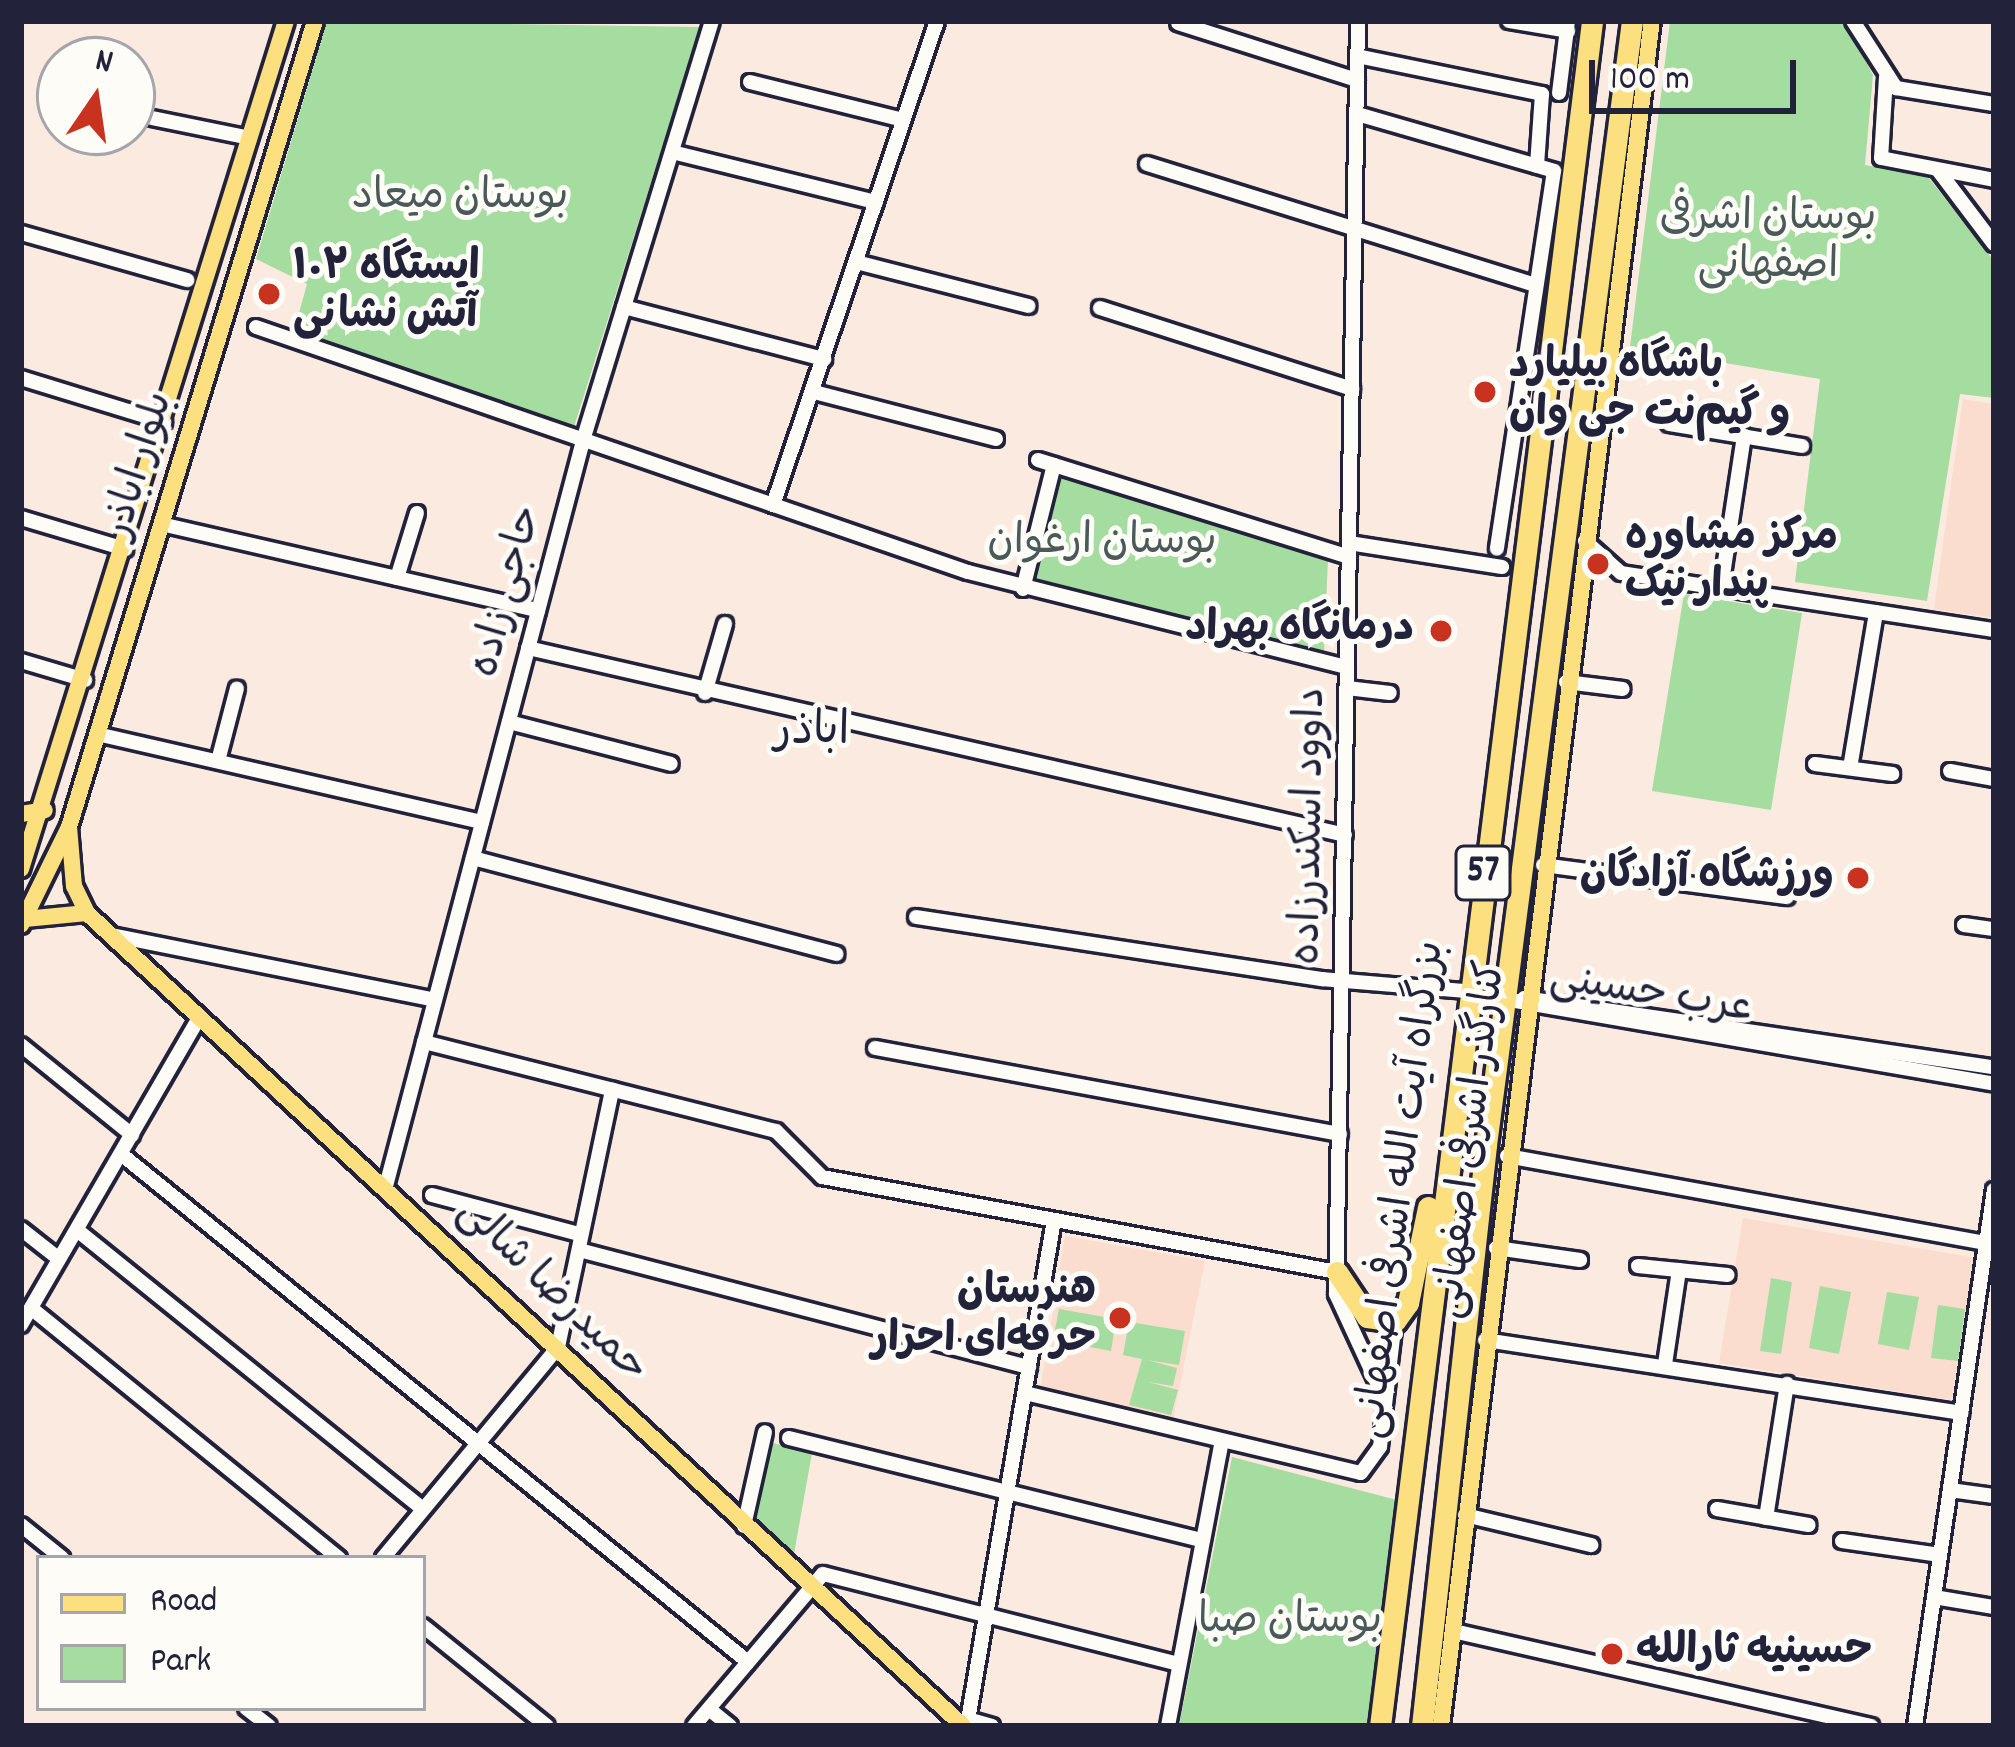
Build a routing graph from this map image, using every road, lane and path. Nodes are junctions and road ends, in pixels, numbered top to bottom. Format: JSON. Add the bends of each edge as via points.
{"nodes":[{"id":1,"x":286,"y":21,"type":"edge"},
{"id":2,"x":315,"y":21,"type":"edge"},
{"id":3,"x":712,"y":21,"type":"edge"},
{"id":4,"x":937,"y":21,"type":"edge"},
{"id":5,"x":1358,"y":21,"type":"edge"},
{"id":6,"x":1509,"y":21,"type":"edge"},
{"id":7,"x":1592,"y":21,"type":"edge"},
{"id":8,"x":1632,"y":21,"type":"edge"},
{"id":9,"x":1652,"y":21,"type":"edge"},
{"id":10,"x":1853,"y":21,"type":"edge"},
{"id":11,"x":1178,"y":23,"type":"edge"},
{"id":12,"x":1568,"y":26,"type":"edge"},
{"id":13,"x":1357,"y":56,"type":"junction"},
{"id":14,"x":1886,"y":77,"type":"junction"},
{"id":15,"x":1358,"y":80,"type":"junction"},
{"id":16,"x":751,"y":82,"type":"dead end"},
{"id":17,"x":1551,"y":94,"type":"junction"},
{"id":18,"x":1994,"y":104,"type":"edge"},
{"id":19,"x":1357,"y":114,"type":"junction"},
{"id":20,"x":156,"y":119,"type":"edge"},
{"id":21,"x":903,"y":120,"type":"junction"},
{"id":22,"x":250,"y":138,"type":"junction"},
{"id":23,"x":672,"y":152,"type":"junction"},
{"id":24,"x":1148,"y":164,"type":"dead end"},
{"id":25,"x":1537,"y":166,"type":"junction"},
{"id":26,"x":1938,"y":170,"type":"junction"},
{"id":27,"x":1994,"y":180,"type":"edge"},
{"id":28,"x":876,"y":202,"type":"junction"},
{"id":29,"x":1355,"y":228,"type":"junction"},
{"id":30,"x":21,"y":233,"type":"edge"},
{"id":31,"x":1994,"y":244,"type":"edge"},
{"id":32,"x":856,"y":262,"type":"junction"},
{"id":33,"x":187,"y":280,"type":"dead end"},
{"id":34,"x":1533,"y":284,"type":"junction"},
{"id":35,"x":1028,"y":306,"type":"dead end"},
{"id":36,"x":624,"y":307,"type":"junction"},
{"id":37,"x":1100,"y":308,"type":"dead end"},
{"id":38,"x":1604,"y":324,"type":"junction"},
{"id":39,"x":256,"y":327,"type":"dead end"},
{"id":40,"x":824,"y":359,"type":"junction"},
{"id":41,"x":21,"y":378,"type":"edge"},
{"id":42,"x":1352,"y":389,"type":"junction"},
{"id":43,"x":814,"y":392,"type":"junction"},
{"id":44,"x":164,"y":422,"type":"junction"},
{"id":45,"x":1669,"y":424,"type":"dead end"},
{"id":46,"x":1744,"y":436,"type":"junction"},
{"id":47,"x":584,"y":437,"type":"junction"},
{"id":48,"x":995,"y":439,"type":"dead end"},
{"id":49,"x":1802,"y":446,"type":"dead end"},
{"id":50,"x":1037,"y":460,"type":"dead end"},
{"id":51,"x":1054,"y":465,"type":"junction"},
{"id":52,"x":773,"y":505,"type":"junction"},
{"id":53,"x":417,"y":513,"type":"dead end"},
{"id":54,"x":21,"y":518,"type":"edge"},
{"id":55,"x":161,"y":524,"type":"junction"},
{"id":56,"x":1585,"y":541,"type":"junction"},
{"id":57,"x":1497,"y":549,"type":"dead end"},
{"id":58,"x":124,"y":550,"type":"junction"},
{"id":59,"x":1349,"y":550,"type":"junction"},
{"id":60,"x":1574,"y":561,"type":"junction"},
{"id":61,"x":1502,"y":567,"type":"dead end"},
{"id":62,"x":397,"y":578,"type":"junction"},
{"id":63,"x":1023,"y":589,"type":"junction"},
{"id":64,"x":1721,"y":589,"type":"junction"},
{"id":65,"x":538,"y":610,"type":"junction"},
{"id":66,"x":1876,"y":612,"type":"junction"},
{"id":67,"x":725,"y":624,"type":"dead end"},
{"id":68,"x":1994,"y":630,"type":"edge"},
{"id":69,"x":528,"y":648,"type":"junction"},
{"id":70,"x":21,"y":661,"type":"edge"},
{"id":71,"x":1347,"y":667,"type":"junction"},
{"id":72,"x":85,"y":680,"type":"junction"},
{"id":73,"x":1566,"y":682,"type":"junction"},
{"id":74,"x":237,"y":688,"type":"dead end"},
{"id":75,"x":1347,"y":688,"type":"junction"},
{"id":76,"x":1623,"y":689,"type":"dead end"},
{"id":77,"x":705,"y":693,"type":"junction"},
{"id":78,"x":1390,"y":693,"type":"dead end"},
{"id":79,"x":508,"y":722,"type":"junction"},
{"id":80,"x":98,"y":734,"type":"junction"},
{"id":81,"x":218,"y":761,"type":"junction"},
{"id":82,"x":671,"y":764,"type":"dead end"},
{"id":83,"x":1815,"y":764,"type":"dead end"},
{"id":84,"x":1850,"y":768,"type":"junction"},
{"id":85,"x":1951,"y":771,"type":"dead end"},
{"id":86,"x":1892,"y":774,"type":"dead end"},
{"id":87,"x":1994,"y":778,"type":"edge"},
{"id":88,"x":45,"y":810,"type":"junction"},
{"id":89,"x":21,"y":814,"type":"edge"},
{"id":90,"x":482,"y":822,"type":"junction"},
{"id":91,"x":69,"y":827,"type":"junction"},
{"id":92,"x":1345,"y":835,"type":"junction"},
{"id":93,"x":472,"y":858,"type":"junction"},
{"id":94,"x":1543,"y":865,"type":"junction"},
{"id":95,"x":21,"y":869,"type":"edge"},
{"id":96,"x":1787,"y":897,"type":"dead end"},
{"id":97,"x":88,"y":913,"type":"junction"},
{"id":98,"x":916,"y":917,"type":"dead end"},
{"id":99,"x":23,"y":922,"type":"edge"},
{"id":100,"x":1964,"y":925,"type":"dead end"},
{"id":101,"x":1994,"y":929,"type":"edge"},
{"id":102,"x":111,"y":935,"type":"junction"},
{"id":103,"x":837,"y":954,"type":"dead end"},
{"id":104,"x":1342,"y":975,"type":"junction"},
{"id":105,"x":1466,"y":991,"type":"junction"},
{"id":106,"x":435,"y":1000,"type":"junction"},
{"id":107,"x":1518,"y":1002,"type":"junction"},
{"id":108,"x":200,"y":1018,"type":"junction"},
{"id":109,"x":424,"y":1042,"type":"junction"},
{"id":110,"x":21,"y":1045,"type":"edge"},
{"id":111,"x":875,"y":1048,"type":"dead end"},
{"id":112,"x":1994,"y":1067,"type":"edge"},
{"id":113,"x":1994,"y":1084,"type":"edge"},
{"id":114,"x":612,"y":1090,"type":"junction"},
{"id":115,"x":1340,"y":1134,"type":"junction"},
{"id":116,"x":132,"y":1135,"type":"junction"},
{"id":117,"x":121,"y":1154,"type":"junction"},
{"id":118,"x":1507,"y":1156,"type":"junction"},
{"id":119,"x":1442,"y":1173,"type":"junction"},
{"id":120,"x":386,"y":1186,"type":"junction"},
{"id":121,"x":1994,"y":1190,"type":"edge"},
{"id":122,"x":432,"y":1195,"type":"dead end"},
{"id":123,"x":1054,"y":1220,"type":"junction"},
{"id":124,"x":21,"y":1229,"type":"edge"},
{"id":125,"x":77,"y":1230,"type":"junction"},
{"id":126,"x":579,"y":1234,"type":"junction"},
{"id":127,"x":1986,"y":1243,"type":"junction"},
{"id":128,"x":1496,"y":1248,"type":"junction"},
{"id":129,"x":583,"y":1251,"type":"junction"},
{"id":130,"x":59,"y":1259,"type":"junction"},
{"id":131,"x":1580,"y":1260,"type":"dead end"},
{"id":132,"x":1638,"y":1266,"type":"dead end"},
{"id":133,"x":1679,"y":1270,"type":"junction"},
{"id":134,"x":1337,"y":1272,"type":"junction"},
{"id":135,"x":1728,"y":1275,"type":"dead end"},
{"id":136,"x":1987,"y":1282,"type":"edge"},
{"id":137,"x":31,"y":1308,"type":"junction"},
{"id":138,"x":1395,"y":1321,"type":"junction"},
{"id":139,"x":21,"y":1325,"type":"edge"},
{"id":140,"x":1485,"y":1340,"type":"junction"},
{"id":141,"x":557,"y":1347,"type":"junction"},
{"id":142,"x":1665,"y":1364,"type":"junction"},
{"id":143,"x":1029,"y":1367,"type":"junction"},
{"id":144,"x":1787,"y":1384,"type":"junction"},
{"id":145,"x":1024,"y":1393,"type":"junction"},
{"id":146,"x":1384,"y":1398,"type":"junction"},
{"id":147,"x":1961,"y":1413,"type":"junction"},
{"id":148,"x":766,"y":1432,"type":"dead end"},
{"id":149,"x":789,"y":1438,"type":"dead end"},
{"id":150,"x":478,"y":1443,"type":"junction"},
{"id":151,"x":1221,"y":1445,"type":"junction"},
{"id":152,"x":1950,"y":1490,"type":"junction"},
{"id":153,"x":1010,"y":1493,"type":"junction"},
{"id":154,"x":1994,"y":1496,"type":"edge"},
{"id":155,"x":423,"y":1509,"type":"junction"},
{"id":156,"x":1717,"y":1509,"type":"dead end"},
{"id":157,"x":1465,"y":1515,"type":"junction"},
{"id":158,"x":1766,"y":1518,"type":"junction"},
{"id":159,"x":21,"y":1525,"type":"edge"},
{"id":160,"x":1809,"y":1525,"type":"dead end"},
{"id":161,"x":744,"y":1526,"type":"junction"},
{"id":162,"x":1202,"y":1540,"type":"junction"},
{"id":163,"x":1842,"y":1540,"type":"dead end"},
{"id":164,"x":1591,"y":1545,"type":"dead end"},
{"id":165,"x":58,"y":1555,"type":"edge"},
{"id":166,"x":335,"y":1555,"type":"edge"},
{"id":167,"x":385,"y":1555,"type":"edge"},
{"id":168,"x":1940,"y":1556,"type":"junction"},
{"id":169,"x":807,"y":1590,"type":"junction"},
{"id":170,"x":1934,"y":1597,"type":"junction"},
{"id":171,"x":1994,"y":1607,"type":"edge"},
{"id":172,"x":988,"y":1612,"type":"junction"},
{"id":173,"x":426,"y":1628,"type":"edge"},
{"id":174,"x":1453,"y":1631,"type":"junction"},
{"id":175,"x":748,"y":1662,"type":"junction"},
{"id":176,"x":1179,"y":1664,"type":"junction"},
{"id":177,"x":1780,"y":1705,"type":"junction"},
{"id":178,"x":709,"y":1708,"type":"junction"},
{"id":179,"x":252,"y":1714,"type":"edge"},
{"id":180,"x":967,"y":1724,"type":"edge"},
{"id":181,"x":268,"y":1726,"type":"edge"},
{"id":182,"x":547,"y":1726,"type":"edge"},
{"id":183,"x":694,"y":1726,"type":"edge"},
{"id":184,"x":730,"y":1726,"type":"edge"},
{"id":185,"x":992,"y":1726,"type":"edge"},
{"id":186,"x":1168,"y":1726,"type":"edge"},
{"id":187,"x":1380,"y":1726,"type":"edge"},
{"id":188,"x":1422,"y":1726,"type":"edge"},
{"id":189,"x":1441,"y":1726,"type":"edge"},
{"id":190,"x":1775,"y":1726,"type":"edge"},
{"id":191,"x":1871,"y":1726,"type":"edge"},
{"id":192,"x":1915,"y":1726,"type":"edge"}],
"edges":[{"from":1,"to":22,"type":"main road","name":"بلوار اباذر"},
{"from":2,"to":55,"type":"main road","name":"بلوار اباذر"},
{"from":3,"to":23,"type":"street","name":"حاجی زاده"},
{"from":4,"to":21,"type":"street"},
{"from":5,"to":13,"type":"street","name":"داوود اسکندرزاده"},
{"from":6,"to":12,"type":"street"},
{"from":7,"to":105,"type":"highway","name":"بزرگراه آیت الله اشرفی اصفهانی","number":"57"},
{"from":8,"to":38,"type":"highway","name":"بزرگراه آیت الله اشرفی اصفهانی","number":"57"},
{"from":9,"to":38,"type":"main road","via":[[1616,299]]},
{"from":10,"to":14,"type":"street"},
{"from":11,"to":15,"type":"street"},
{"from":12,"to":17,"type":"street"},
{"from":13,"to":15,"type":"street","name":"داوود اسکندرزاده"},
{"from":13,"to":17,"type":"street"},
{"from":14,"to":18,"type":"street","via":[[1903,90]]},
{"from":14,"to":26,"type":"street","via":[[1876,143],[1885,160]]},
{"from":15,"to":19,"type":"street","name":"داوود اسکندرزاده"},
{"from":16,"to":21,"type":"street"},
{"from":17,"to":25,"type":"street"},
{"from":19,"to":25,"type":"street"},
{"from":19,"to":29,"type":"street","name":"داوود اسکندرزاده"},
{"from":20,"to":22,"type":"street"},
{"from":21,"to":28,"type":"street"},
{"from":22,"to":44,"type":"main road","name":"بلوار اباذر"},
{"from":23,"to":28,"type":"street"},
{"from":23,"to":36,"type":"street","name":"حاجی زاده"},
{"from":24,"to":29,"type":"street"},
{"from":25,"to":34,"type":"street","via":[[1554,171]]},
{"from":26,"to":27,"type":"street"},
{"from":26,"to":31,"type":"street"},
{"from":28,"to":32,"type":"street"},
{"from":29,"to":34,"type":"street"},
{"from":29,"to":42,"type":"street","name":"داوود اسکندرزاده"},
{"from":30,"to":33,"type":"street"},
{"from":32,"to":35,"type":"street"},
{"from":32,"to":40,"type":"street"},
{"from":34,"to":57,"type":"street"},
{"from":36,"to":40,"type":"street"},
{"from":36,"to":47,"type":"street","name":"حاجی زاده"},
{"from":37,"to":42,"type":"street"},
{"from":38,"to":56,"type":"main road","name":"کنارگذر اشرفی اصفهانی"},
{"from":38,"to":60,"type":"highway","name":"بزرگراه آیت الله اشرفی اصفهانی","number":"57"},
{"from":39,"to":47,"type":"street"},
{"from":40,"to":43,"type":"street"},
{"from":41,"to":44,"type":"street"},
{"from":42,"to":59,"type":"street","name":"داوود اسکندرزاده"},
{"from":43,"to":48,"type":"street"},
{"from":43,"to":52,"type":"street"},
{"from":44,"to":58,"type":"main road","name":"بلوار اباذر"},
{"from":45,"to":46,"type":"street"},
{"from":46,"to":49,"type":"street"},
{"from":46,"to":64,"type":"street"},
{"from":47,"to":52,"type":"street"},
{"from":47,"to":65,"type":"street","name":"حاجی زاده"},
{"from":50,"to":51,"type":"street"},
{"from":51,"to":59,"type":"street"},
{"from":51,"to":63,"type":"street"},
{"from":52,"to":63,"type":"street"},
{"from":53,"to":62,"type":"street"},
{"from":54,"to":58,"type":"street"},
{"from":55,"to":62,"type":"street"},
{"from":55,"to":80,"type":"main road","name":"بلوار اباذر"},
{"from":56,"to":60,"type":"main road","name":"کنارگذر اشرفی اصفهانی"},
{"from":56,"to":64,"type":"street","via":[[1622,573]]},
{"from":58,"to":72,"type":"main road","name":"بلوار اباذر"},
{"from":59,"to":61,"type":"street"},
{"from":59,"to":71,"type":"street","name":"داوود اسکندرزاده"},
{"from":60,"to":73,"type":"main road","name":"کنارگذر اشرفی اصفهانی"},
{"from":60,"to":107,"type":"highway","name":"بزرگراه آیت الله اشرفی اصفهانی","number":"57"},
{"from":62,"to":65,"type":"street"},
{"from":63,"to":71,"type":"street"},
{"from":64,"to":66,"type":"street"},
{"from":65,"to":69,"type":"street","name":"حاجی زاده"},
{"from":66,"to":68,"type":"street"},
{"from":66,"to":84,"type":"street"},
{"from":67,"to":77,"type":"street"},
{"from":69,"to":77,"type":"street"},
{"from":69,"to":79,"type":"street","name":"حاجی زاده"},
{"from":70,"to":72,"type":"street"},
{"from":71,"to":75,"type":"street","name":"داوود اسکندرزاده"},
{"from":72,"to":88,"type":"main road","name":"بلوار اباذر"},
{"from":73,"to":76,"type":"street"},
{"from":73,"to":94,"type":"main road","name":"کنارگذر اشرفی اصفهانی"},
{"from":74,"to":81,"type":"street"},
{"from":75,"to":78,"type":"street"},
{"from":75,"to":92,"type":"street","name":"داوود اسکندرزاده"},
{"from":77,"to":92,"type":"street"},
{"from":79,"to":82,"type":"street"},
{"from":79,"to":90,"type":"street","name":"حاجی زاده"},
{"from":80,"to":81,"type":"street"},
{"from":80,"to":91,"type":"main road","name":"بلوار اباذر"},
{"from":81,"to":90,"type":"street"},
{"from":83,"to":84,"type":"street"},
{"from":84,"to":86,"type":"street"},
{"from":85,"to":87,"type":"street"},
{"from":88,"to":89,"type":"main road"},
{"from":88,"to":95,"type":"main road","name":"بلوار اباذر"},
{"from":90,"to":93,"type":"street","name":"حاجی زاده"},
{"from":91,"to":97,"type":"main road","via":[[74,886]]},
{"from":91,"to":99,"type":"main road","name":"بلوار اباذر"},
{"from":92,"to":104,"type":"street","name":"داوود اسکندرزاده"},
{"from":93,"to":103,"type":"street"},
{"from":93,"to":106,"type":"street","name":"حاجی زاده"},
{"from":94,"to":96,"type":"street"},
{"from":94,"to":107,"type":"main road","name":"کنارگذر اشرفی اصفهانی"},
{"from":97,"to":99,"type":"main road"},
{"from":97,"to":102,"type":"main road","name":"حمیدرضا شالی"},
{"from":98,"to":104,"type":"street"},
{"from":100,"to":101,"type":"street"},
{"from":102,"to":106,"type":"street"},
{"from":102,"to":108,"type":"main road","name":"حمیدرضا شالی"},
{"from":104,"to":105,"type":"street"},
{"from":104,"to":115,"type":"street","name":"داوود اسکندرزاده"},
{"from":105,"to":119,"type":"highway","name":"بزرگراه آیت الله اشرفی اصفهانی","number":"57"},
{"from":106,"to":109,"type":"street","name":"حاجی زاده"},
{"from":107,"to":112,"type":"street","name":"عرب حسینی"},
{"from":107,"to":113,"type":"street","name":"عرب حسینی"},
{"from":107,"to":118,"type":"main road","name":"کنارگذر اشرفی اصفهانی"},
{"from":107,"to":188,"type":"highway","name":"بزرگراه آیت الله اشرفی اصفهانی","number":"57"},
{"from":108,"to":116,"type":"street"},
{"from":108,"to":120,"type":"main road","name":"حمیدرضا شالی"},
{"from":109,"to":114,"type":"street"},
{"from":109,"to":120,"type":"street","name":"حاجی زاده"},
{"from":110,"to":116,"type":"street"},
{"from":111,"to":115,"type":"street"},
{"from":114,"to":123,"type":"street","via":[[776,1131],[822,1178]]},
{"from":114,"to":126,"type":"street"},
{"from":115,"to":134,"type":"street","name":"داوود اسکندرزاده"},
{"from":116,"to":117,"type":"street"},
{"from":117,"to":125,"type":"street"},
{"from":117,"to":150,"type":"street"},
{"from":118,"to":127,"type":"street"},
{"from":118,"to":128,"type":"main road","name":"کنارگذر اشرفی اصفهانی"},
{"from":119,"to":138,"type":"highway"},
{"from":119,"to":187,"type":"highway","name":"بزرگراه آیت الله اشرفی اصفهانی","number":"57"},
{"from":120,"to":141,"type":"main road","name":"حمیدرضا شالی"},
{"from":121,"to":127,"type":"street"},
{"from":122,"to":126,"type":"street"},
{"from":123,"to":134,"type":"street"},
{"from":123,"to":143,"type":"street"},
{"from":124,"to":130,"type":"street"},
{"from":125,"to":130,"type":"street"},
{"from":125,"to":155,"type":"street"},
{"from":126,"to":129,"type":"street"},
{"from":127,"to":136,"type":"street"},
{"from":128,"to":131,"type":"street"},
{"from":128,"to":140,"type":"main road","name":"کنارگذر اشرفی اصفهانی"},
{"from":129,"to":141,"type":"street"},
{"from":129,"to":143,"type":"street"},
{"from":130,"to":137,"type":"street"},
{"from":132,"to":133,"type":"street"},
{"from":133,"to":135,"type":"street"},
{"from":133,"to":142,"type":"street"},
{"from":134,"to":138,"type":"highway","via":[[1367,1317]]},
{"from":134,"to":146,"type":"street","name":"داوود اسکندرزاده","via":[[1338,1305]]},
{"from":136,"to":147,"type":"street"},
{"from":137,"to":139,"type":"street"},
{"from":137,"to":166,"type":"street"},
{"from":138,"to":146,"type":"street"},
{"from":140,"to":142,"type":"street"},
{"from":140,"to":157,"type":"main road","name":"کنارگذر اشرفی اصفهانی"},
{"from":141,"to":150,"type":"street"},
{"from":141,"to":161,"type":"main road","name":"حمیدرضا شالی"},
{"from":142,"to":144,"type":"street"},
{"from":143,"to":145,"type":"street"},
{"from":144,"to":147,"type":"street"},
{"from":144,"to":158,"type":"street"},
{"from":145,"to":151,"type":"street"},
{"from":145,"to":153,"type":"street"},
{"from":146,"to":151,"type":"street","via":[[1378,1459],[1360,1473]]},
{"from":147,"to":152,"type":"street"},
{"from":148,"to":161,"type":"street"},
{"from":149,"to":153,"type":"street"},
{"from":150,"to":155,"type":"street"},
{"from":150,"to":175,"type":"street"},
{"from":151,"to":162,"type":"street"},
{"from":152,"to":154,"type":"street"},
{"from":152,"to":168,"type":"street"},
{"from":153,"to":162,"type":"street"},
{"from":153,"to":172,"type":"street"},
{"from":155,"to":167,"type":"street"},
{"from":156,"to":158,"type":"street"},
{"from":157,"to":164,"type":"street"},
{"from":157,"to":174,"type":"main road","name":"کنارگذر اشرفی اصفهانی"},
{"from":158,"to":160,"type":"street"},
{"from":159,"to":165,"type":"street"},
{"from":161,"to":169,"type":"main road","name":"حمیدرضا شالی"},
{"from":162,"to":176,"type":"street"},
{"from":163,"to":168,"type":"street"},
{"from":168,"to":170,"type":"street"},
{"from":169,"to":172,"type":"street","via":[[833,1573]]},
{"from":169,"to":175,"type":"street"},
{"from":169,"to":180,"type":"main road","name":"حمیدرضا شالی"},
{"from":170,"to":171,"type":"street"},
{"from":170,"to":192,"type":"street"},
{"from":172,"to":176,"type":"street"},
{"from":172,"to":180,"type":"street"},
{"from":173,"to":182,"type":"street"},
{"from":174,"to":177,"type":"street"},
{"from":174,"to":189,"type":"main road","name":"کنارگذر اشرفی اصفهانی"},
{"from":175,"to":178,"type":"street"},
{"from":176,"to":186,"type":"street"},
{"from":177,"to":190,"type":"street"},
{"from":177,"to":191,"type":"street"},
{"from":178,"to":183,"type":"street"},
{"from":178,"to":184,"type":"street"},
{"from":179,"to":181,"type":"street"},
{"from":180,"to":185,"type":"street"}]}
